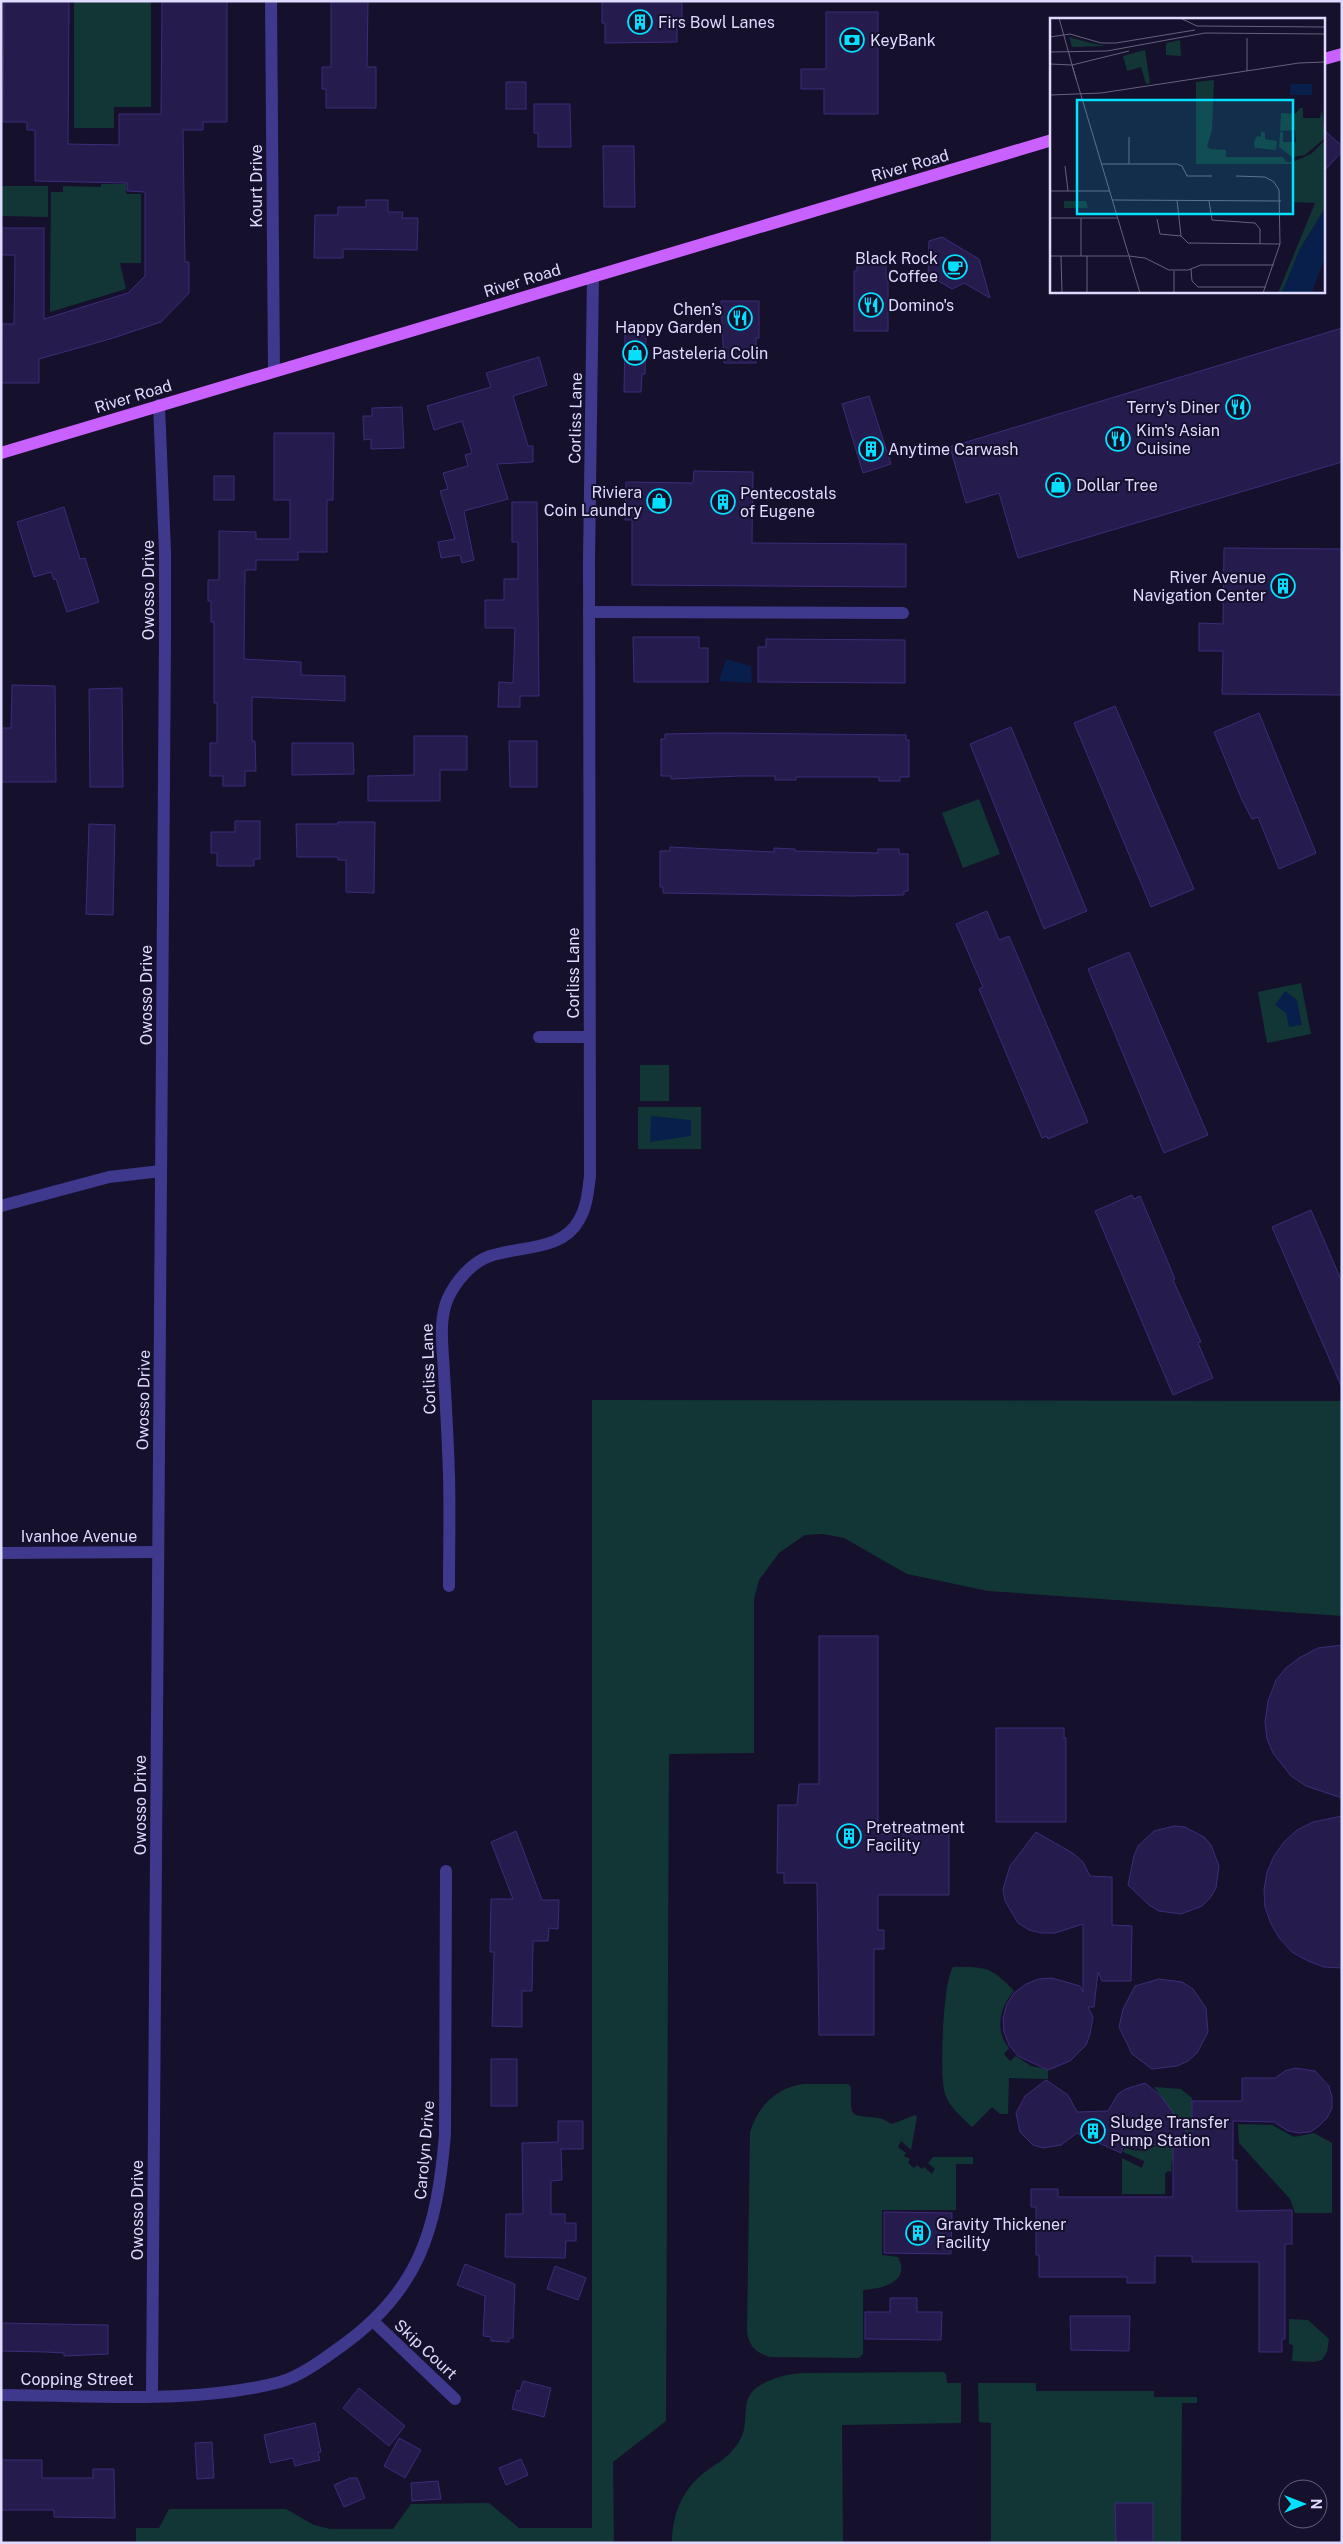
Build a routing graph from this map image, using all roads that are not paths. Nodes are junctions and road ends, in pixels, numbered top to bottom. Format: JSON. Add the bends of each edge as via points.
{"nodes":[{"id":1,"x":271,"y":1,"type":"edge"},
{"id":2,"x":1342,"y":54,"type":"edge"},
{"id":3,"x":1326,"y":58,"type":"edge"},
{"id":4,"x":1050,"y":141,"type":"edge"},
{"id":5,"x":594,"y":276,"type":"junction"},
{"id":6,"x":274,"y":371,"type":"junction"},
{"id":7,"x":159,"y":405,"type":"junction"},
{"id":8,"x":1,"y":453,"type":"edge"},
{"id":9,"x":589,"y":612,"type":"junction"},
{"id":10,"x":903,"y":613,"type":"dead end"},
{"id":11,"x":539,"y":1037,"type":"dead end"},
{"id":12,"x":589,"y":1037,"type":"junction"},
{"id":13,"x":161,"y":1171,"type":"junction"},
{"id":14,"x":1,"y":1206,"type":"edge"},
{"id":15,"x":158,"y":1552,"type":"junction"},
{"id":16,"x":1,"y":1553,"type":"edge"},
{"id":17,"x":449,"y":1586,"type":"dead end"},
{"id":18,"x":446,"y":1871,"type":"dead end"},
{"id":19,"x":374,"y":2322,"type":"junction"},
{"id":20,"x":1,"y":2394,"type":"edge"},
{"id":21,"x":152,"y":2396,"type":"junction"},
{"id":22,"x":455,"y":2399,"type":"dead end"}],
"edges":[{"from":1,"to":6,"type":"street","name":"Kourt Drive"},
{"from":2,"to":3,"type":"main road"},
{"from":4,"to":5,"type":"main road","name":"River Road"},
{"from":5,"to":6,"type":"main road","name":"River Road"},
{"from":5,"to":9,"type":"street","name":"Corliss Lane"},
{"from":6,"to":7,"type":"main road","name":"River Road"},
{"from":7,"to":8,"type":"main road","name":"River Road"},
{"from":7,"to":13,"type":"street","name":"Owosso Drive","via":[[165,552]]},
{"from":9,"to":10,"type":"street"},
{"from":9,"to":12,"type":"street","name":"Corliss Lane"},
{"from":11,"to":12,"type":"street"},
{"from":12,"to":17,"type":"street","name":"Corliss Lane","via":[[590,1176],[579,1221],[568,1234],[557,1240],[490,1256],[475,1265],[460,1278],[443,1312]]},
{"from":13,"to":14,"type":"street","via":[[109,1177]]},
{"from":13,"to":15,"type":"street","name":"Owosso Drive"},
{"from":15,"to":16,"type":"street","name":"Ivanhoe Avenue"},
{"from":15,"to":21,"type":"street","name":"Owosso Drive"},
{"from":18,"to":19,"type":"street","name":"Carolyn Drive","via":[[442,2173],[436,2207],[414,2270]]},
{"from":19,"to":21,"type":"street","name":"Carolyn Drive","via":[[318,2363],[281,2382],[226,2391]]},
{"from":19,"to":22,"type":"street","name":"Skip Court"},
{"from":20,"to":21,"type":"street","name":"Copping Street"}]}
